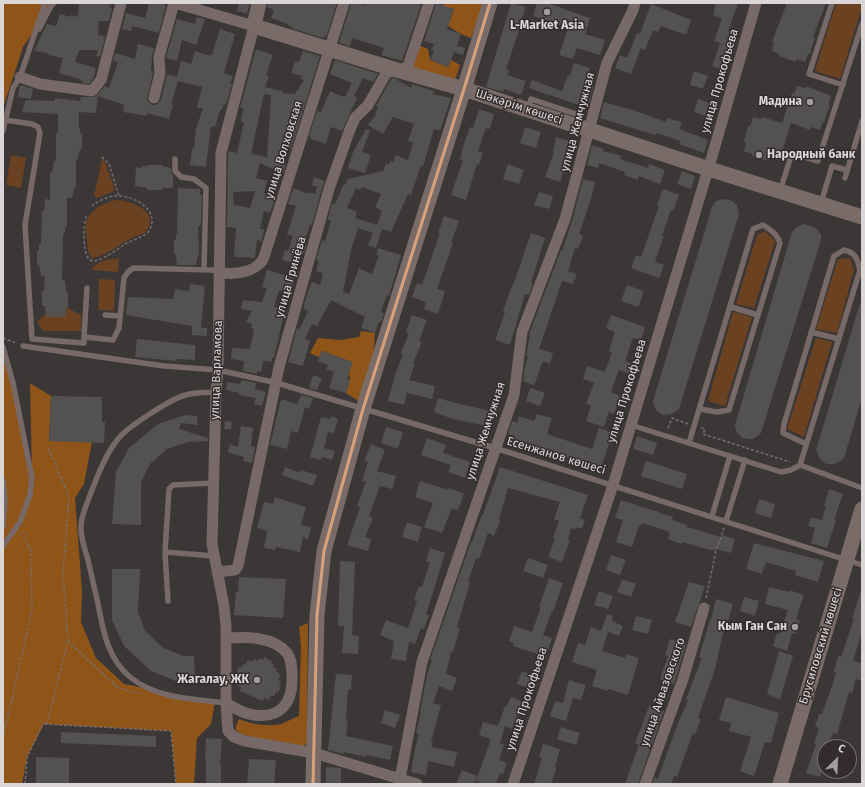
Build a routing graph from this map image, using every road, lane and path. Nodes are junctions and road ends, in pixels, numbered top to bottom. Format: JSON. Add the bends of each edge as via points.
{"nodes":[{"id":1,"x":45,"y":3,"type":"edge"},
{"id":2,"x":54,"y":3,"type":"edge"},
{"id":3,"x":120,"y":3,"type":"edge"},
{"id":4,"x":175,"y":3,"type":"edge"},
{"id":5,"x":259,"y":3,"type":"edge"},
{"id":6,"x":344,"y":3,"type":"edge"},
{"id":7,"x":429,"y":3,"type":"edge"},
{"id":8,"x":490,"y":3,"type":"edge"},
{"id":9,"x":635,"y":3,"type":"edge"},
{"id":10,"x":756,"y":3,"type":"edge"},
{"id":11,"x":832,"y":3,"type":"edge"},
{"id":12,"x":189,"y":5,"type":"edge"},
{"id":13,"x":862,"y":24,"type":"edge"},
{"id":14,"x":254,"y":26,"type":"junction"},
{"id":15,"x":30,"y":45,"type":"junction"},
{"id":16,"x":329,"y":49,"type":"junction"},
{"id":17,"x":400,"y":71,"type":"junction"},
{"id":18,"x":20,"y":77,"type":"junction"},
{"id":19,"x":843,"y":85,"type":"junction"},
{"id":20,"x":464,"y":89,"type":"junction"},
{"id":21,"x":154,"y":98,"type":"dead end"},
{"id":22,"x":528,"y":109,"type":"junction"},
{"id":23,"x":576,"y":114,"type":"dead end"},
{"id":24,"x":5,"y":120,"type":"junction"},
{"id":25,"x":862,"y":121,"type":"edge"},
{"id":26,"x":588,"y":129,"type":"junction"},
{"id":27,"x":3,"y":131,"type":"edge"},
{"id":28,"x":102,"y":157,"type":"dead end"},
{"id":29,"x":175,"y":159,"type":"dead end"},
{"id":30,"x":709,"y":169,"type":"junction"},
{"id":31,"x":847,"y":170,"type":"junction"},
{"id":32,"x":845,"y":178,"type":"dead end"},
{"id":33,"x":780,"y":192,"type":"junction"},
{"id":34,"x":119,"y":196,"type":"junction"},
{"id":35,"x":821,"y":204,"type":"junction"},
{"id":36,"x":92,"y":206,"type":"dead end"},
{"id":37,"x":86,"y":216,"type":"dead end"},
{"id":38,"x":862,"y":217,"type":"edge"},
{"id":39,"x":204,"y":270,"type":"junction"},
{"id":40,"x":220,"y":272,"type":"junction"},
{"id":41,"x":87,"y":288,"type":"dead end"},
{"id":42,"x":731,"y":306,"type":"junction"},
{"id":43,"x":105,"y":315,"type":"dead end"},
{"id":44,"x":758,"y":315,"type":"junction"},
{"id":45,"x":120,"y":316,"type":"junction"},
{"id":46,"x":811,"y":332,"type":"junction"},
{"id":47,"x":84,"y":337,"type":"junction"},
{"id":48,"x":3,"y":338,"type":"edge"},
{"id":49,"x":839,"y":339,"type":"junction"},
{"id":50,"x":23,"y":346,"type":"joint"},
{"id":51,"x":3,"y":347,"type":"edge"},
{"id":52,"x":218,"y":370,"type":"junction"},
{"id":53,"x":277,"y":383,"type":"junction"},
{"id":54,"x":216,"y":392,"type":"junction"},
{"id":55,"x":363,"y":409,"type":"junction"},
{"id":56,"x":700,"y":409,"type":"junction"},
{"id":57,"x":631,"y":425,"type":"junction"},
{"id":58,"x":695,"y":426,"type":"junction"},
{"id":59,"x":665,"y":436,"type":"junction"},
{"id":60,"x":689,"y":443,"type":"junction"},
{"id":61,"x":806,"y":444,"type":"junction"},
{"id":62,"x":48,"y":448,"type":"dead end"},
{"id":63,"x":495,"y":448,"type":"junction"},
{"id":64,"x":730,"y":456,"type":"junction"},
{"id":65,"x":745,"y":460,"type":"junction"},
{"id":66,"x":800,"y":465,"type":"junction"},
{"id":67,"x":3,"y":480,"type":"edge"},
{"id":68,"x":214,"y":483,"type":"junction"},
{"id":69,"x":612,"y":485,"type":"junction"},
{"id":70,"x":862,"y":488,"type":"edge"},
{"id":71,"x":862,"y":509,"type":"edge"},
{"id":72,"x":712,"y":516,"type":"junction"},
{"id":73,"x":726,"y":521,"type":"junction"},
{"id":74,"x":20,"y":522,"type":"junction"},
{"id":75,"x":3,"y":526,"type":"edge"},
{"id":76,"x":3,"y":546,"type":"edge"},
{"id":77,"x":165,"y":552,"type":"junction"},
{"id":78,"x":214,"y":556,"type":"junction"},
{"id":79,"x":846,"y":560,"type":"junction"},
{"id":80,"x":862,"y":564,"type":"edge"},
{"id":81,"x":217,"y":572,"type":"junction"},
{"id":82,"x":168,"y":601,"type":"dead end"},
{"id":83,"x":704,"y":608,"type":"joint"},
{"id":84,"x":226,"y":638,"type":"junction"},
{"id":85,"x":226,"y":703,"type":"junction"},
{"id":86,"x":47,"y":724,"type":"junction"},
{"id":87,"x":3,"y":738,"type":"edge"},
{"id":88,"x":314,"y":753,"type":"junction"},
{"id":89,"x":400,"y":778,"type":"junction"},
{"id":90,"x":25,"y":784,"type":"edge"},
{"id":91,"x":176,"y":784,"type":"edge"},
{"id":92,"x":313,"y":784,"type":"edge"},
{"id":93,"x":417,"y":784,"type":"edge"},
{"id":94,"x":513,"y":784,"type":"edge"},
{"id":95,"x":645,"y":784,"type":"edge"},
{"id":96,"x":780,"y":784,"type":"edge"}],
"edges":[{"from":1,"to":15,"type":"lane"},
{"from":2,"to":15,"type":"lane"},
{"from":3,"to":18,"type":"street","via":[[101,80],[92,91],[40,84]]},
{"from":4,"to":12,"type":"street","name":"Шәкәрім көшесі"},
{"from":4,"to":21,"type":"street","via":[[159,58],[160,73]]},
{"from":5,"to":14,"type":"street","name":"улица Варламова"},
{"from":6,"to":16,"type":"street","name":"улица Волховская"},
{"from":7,"to":17,"type":"street","name":"улица Гринёва","via":[[408,66]]},
{"from":8,"to":20,"type":"street"},
{"from":9,"to":26,"type":"street","name":"улица Жемчужная","via":[[607,63]]},
{"from":10,"to":30,"type":"street","name":"улица Прокофьева"},
{"from":11,"to":19,"type":"lane","via":[[809,74]]},
{"from":12,"to":14,"type":"street","name":"Шәкәрім көшесі"},
{"from":13,"to":19,"type":"lane"},
{"from":14,"to":16,"type":"street","name":"Шәкәрім көшесі"},
{"from":14,"to":40,"type":"street","name":"улица Варламова","via":[[221,153]]},
{"from":15,"to":18,"type":"lane"},
{"from":16,"to":17,"type":"street","name":"Шәкәрім көшесі"},
{"from":16,"to":40,"type":"street","name":"улица Волховская","via":[[264,257],[260,264],[252,269],[228,274]]},
{"from":17,"to":20,"type":"street","name":"Шәкәрім көшесі"},
{"from":17,"to":53,"type":"street","name":"улица Гринёва","via":[[387,72],[368,105],[355,118],[349,132],[329,189],[279,367]]},
{"from":18,"to":24,"type":"lane","via":[[13,88]]},
{"from":19,"to":33,"type":"lane","via":[[818,161],[792,153]]},
{"from":20,"to":22,"type":"street","name":"Шәкәрім көшесі"},
{"from":20,"to":55,"type":"street"},
{"from":22,"to":23,"type":"lane","via":[[531,99]]},
{"from":22,"to":26,"type":"street","name":"Шәкәрім көшесі"},
{"from":24,"to":27,"type":"lane"},
{"from":24,"to":47,"type":"lane","via":[[32,124],[38,127],[40,133],[25,224],[32,339],[84,343]]},
{"from":25,"to":31,"type":"lane"},
{"from":26,"to":30,"type":"street","name":"Шәкәрім көшесі"},
{"from":26,"to":63,"type":"street","name":"улица Жемчужная","via":[[565,219],[522,332],[514,395]]},
{"from":28,"to":34,"type":"path","via":[[109,164]]},
{"from":29,"to":39,"type":"lane","via":[[175,171],[181,177],[194,179],[206,188]]},
{"from":30,"to":33,"type":"street","name":"Шәкәрім көшесі"},
{"from":30,"to":57,"type":"street","name":"улица Прокофьева"},
{"from":31,"to":32,"type":"lane"},
{"from":31,"to":35,"type":"lane","via":[[832,166]]},
{"from":33,"to":35,"type":"street","name":"Шәкәрім көшесі"},
{"from":34,"to":36,"type":"path"},
{"from":34,"to":37,"type":"path","via":[[134,200],[146,208],[152,225],[146,234],[91,261],[85,253]]},
{"from":35,"to":38,"type":"street","name":"Шәкәрім көшесі"},
{"from":39,"to":40,"type":"lane"},
{"from":39,"to":45,"type":"lane","via":[[133,268],[124,278]]},
{"from":40,"to":52,"type":"street","name":"улица Варламова"},
{"from":41,"to":47,"type":"lane"},
{"from":42,"to":44,"type":"lane"},
{"from":42,"to":44,"type":"lane","via":[[753,229],[763,225],[780,243]]},
{"from":42,"to":56,"type":"lane"},
{"from":43,"to":45,"type":"lane"},
{"from":44,"to":56,"type":"lane","via":[[728,410],[717,412]]},
{"from":45,"to":47,"type":"lane","via":[[113,340]]},
{"from":46,"to":49,"type":"lane"},
{"from":46,"to":49,"type":"lane","via":[[834,256],[844,250],[857,258],[860,270]]},
{"from":46,"to":61,"type":"lane","via":[[783,433]]},
{"from":48,"to":50,"type":"path"},
{"from":49,"to":61,"type":"lane"},
{"from":50,"to":52,"type":"lane","name":"Есенжанов көшесі","via":[[164,366]]},
{"from":51,"to":74,"type":"lane","via":[[32,478],[30,495]]},
{"from":52,"to":53,"type":"lane","name":"Есенжанов көшесі"},
{"from":52,"to":54,"type":"street","name":"улица Варламова"},
{"from":53,"to":55,"type":"lane","name":"Есенжанов көшесі"},
{"from":53,"to":81,"type":"street","name":"улица Гринёва","via":[[238,566],[232,571]]},
{"from":54,"to":68,"type":"street","name":"улица Варламова"},
{"from":54,"to":85,"type":"lane","via":[[195,393],[174,399],[119,437],[100,469],[81,526],[83,545],[105,638],[122,670],[144,686],[163,695]]},
{"from":55,"to":63,"type":"lane","name":"Есенжанов көшесі"},
{"from":55,"to":88,"type":"street","via":[[324,551],[317,615]]},
{"from":56,"to":58,"type":"lane"},
{"from":57,"to":59,"type":"lane"},
{"from":57,"to":69,"type":"street","name":"улица Прокофьева"},
{"from":58,"to":59,"type":"path","via":[[672,418]]},
{"from":58,"to":60,"type":"lane"},
{"from":58,"to":66,"type":"path","via":[[705,429],[703,434]]},
{"from":59,"to":60,"type":"lane"},
{"from":60,"to":64,"type":"lane"},
{"from":61,"to":66,"type":"lane"},
{"from":62,"to":86,"type":"path","via":[[69,498],[63,572],[68,641]]},
{"from":63,"to":69,"type":"lane","name":"Есенжанов көшесі"},
{"from":63,"to":89,"type":"street","name":"улица Жемчужная","via":[[422,662]]},
{"from":64,"to":65,"type":"lane"},
{"from":64,"to":72,"type":"lane"},
{"from":65,"to":66,"type":"lane","via":[[781,472]]},
{"from":65,"to":73,"type":"lane"},
{"from":66,"to":70,"type":"lane"},
{"from":67,"to":75,"type":"lane"},
{"from":68,"to":77,"type":"lane","via":[[173,485],[169,489]]},
{"from":68,"to":78,"type":"street","name":"улица Варламова"},
{"from":69,"to":72,"type":"lane","name":"Есенжанов көшесі"},
{"from":69,"to":94,"type":"street","name":"улица Прокофьева"},
{"from":71,"to":79,"type":"street","name":"Брусиловский көшесі"},
{"from":72,"to":73,"type":"lane","name":"Есенжанов көшесі"},
{"from":73,"to":79,"type":"lane","name":"Есенжанов көшесі"},
{"from":73,"to":83,"type":"path","via":[[716,551]]},
{"from":74,"to":76,"type":"lane"},
{"from":74,"to":87,"type":"path","via":[[31,554],[32,610]]},
{"from":77,"to":78,"type":"lane"},
{"from":77,"to":82,"type":"lane"},
{"from":78,"to":81,"type":"street","name":"улица Варламова"},
{"from":79,"to":80,"type":"lane","name":"Есенжанов көшесі"},
{"from":79,"to":96,"type":"street","name":"Брусиловский көшесі"},
{"from":81,"to":84,"type":"street","name":"улица Варламова","via":[[224,606]]},
{"from":83,"to":95,"type":"street","name":"улица Айвазовского","via":[[683,679]]},
{"from":84,"to":85,"type":"street","name":"улица Варламова"},
{"from":84,"to":85,"type":"street","via":[[261,639],[287,653],[291,662],[292,686],[291,696],[286,704],[279,712],[268,715],[253,715]]},
{"from":85,"to":88,"type":"street","name":"улица Варламова","via":[[228,731],[234,737],[245,742]]},
{"from":86,"to":90,"type":"path","via":[[43,724],[27,757]]},
{"from":86,"to":91,"type":"path","via":[[171,731]]},
{"from":88,"to":89,"type":"street"},
{"from":88,"to":92,"type":"street"},
{"from":89,"to":93,"type":"street"}]}
